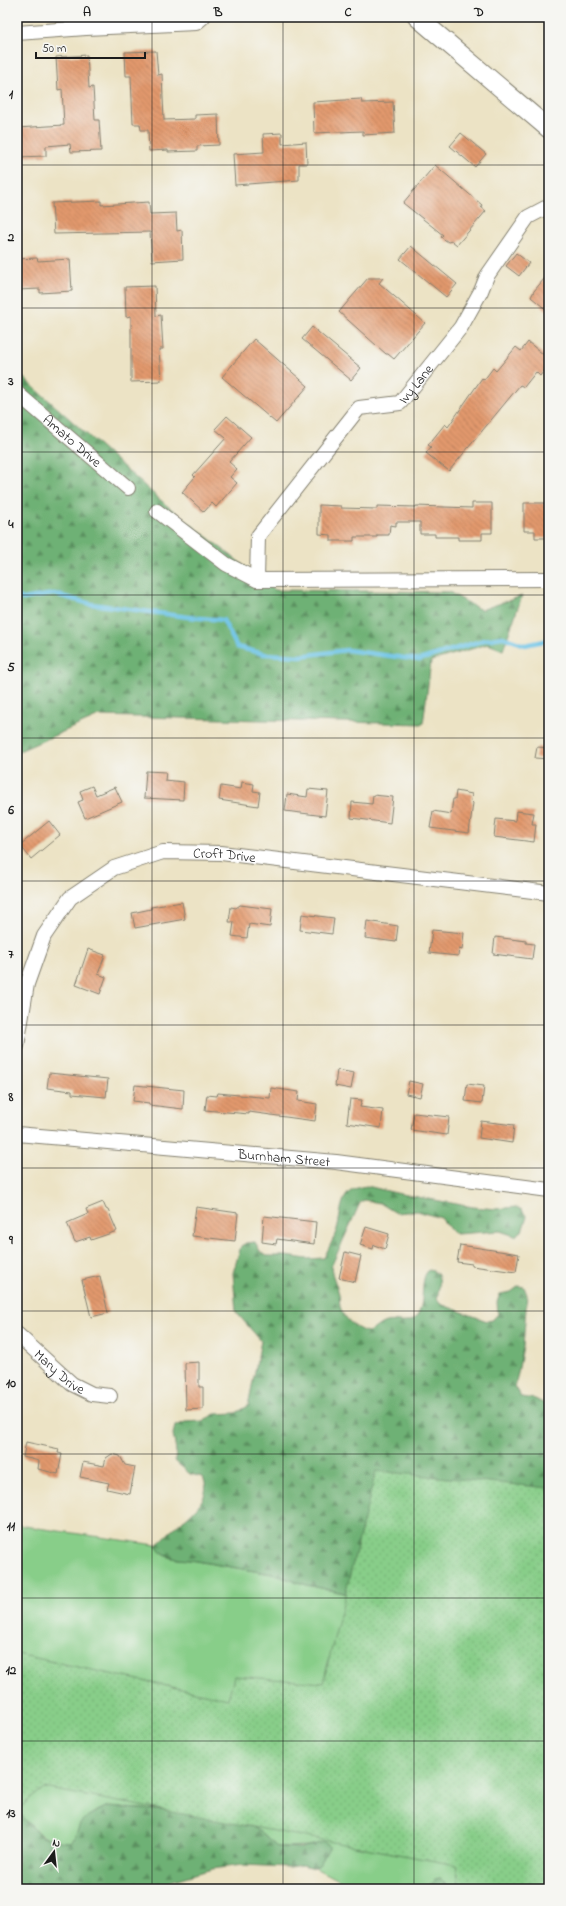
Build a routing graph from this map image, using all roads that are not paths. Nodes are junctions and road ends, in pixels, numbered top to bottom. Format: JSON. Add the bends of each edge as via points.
{"nodes":[{"id":1,"x":203,"y":17,"type":"edge"},
{"id":2,"x":417,"y":17,"type":"edge"},
{"id":3,"x":17,"y":33,"type":"edge"},
{"id":4,"x":549,"y":129,"type":"edge"},
{"id":5,"x":549,"y":206,"type":"edge"},
{"id":6,"x":17,"y":393,"type":"edge"},
{"id":7,"x":128,"y":488,"type":"dead end"},
{"id":8,"x":156,"y":511,"type":"dead end"},
{"id":9,"x":549,"y":579,"type":"edge"},
{"id":10,"x":257,"y":580,"type":"junction"},
{"id":11,"x":549,"y":892,"type":"edge"},
{"id":12,"x":17,"y":1046,"type":"edge"},
{"id":13,"x":17,"y":1134,"type":"edge"},
{"id":14,"x":549,"y":1190,"type":"edge"},
{"id":15,"x":17,"y":1334,"type":"edge"},
{"id":16,"x":110,"y":1396,"type":"dead end"}],
"edges":[{"from":1,"to":3,"type":"street","via":[[196,23]]},
{"from":2,"to":4,"type":"main road"},
{"from":5,"to":10,"type":"street","name":"Ivy Lane","via":[[528,217],[487,276],[482,291],[461,327],[400,402],[359,408],[258,536]]},
{"from":6,"to":7,"type":"street","name":"Amato Drive"},
{"from":8,"to":10,"type":"street","via":[[226,564]]},
{"from":9,"to":10,"type":"street"},
{"from":11,"to":12,"type":"street","name":"Croft Drive","via":[[221,852],[163,852],[114,868],[70,898],[44,936],[27,984]]},
{"from":13,"to":14,"type":"street","name":"Burnham Street","via":[[336,1162]]},
{"from":15,"to":16,"type":"street","name":"Mary Drive","via":[[72,1384],[92,1394]]}]}
